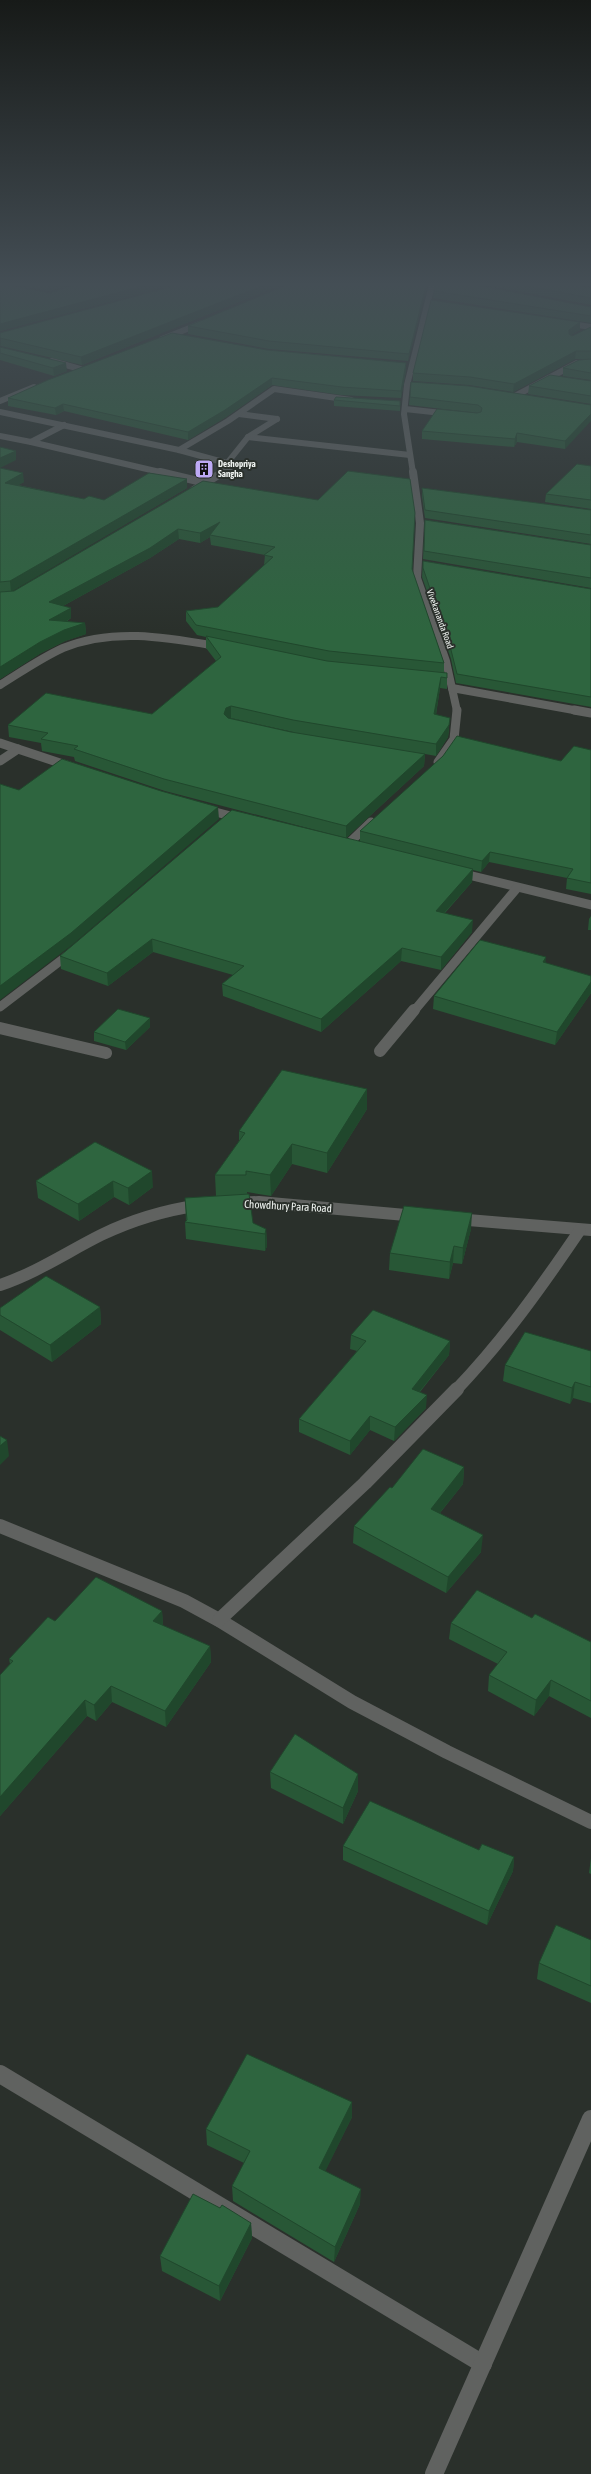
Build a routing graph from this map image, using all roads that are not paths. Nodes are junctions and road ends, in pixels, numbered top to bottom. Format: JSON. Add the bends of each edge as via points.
{"nodes":[{"id":1,"x":258,"y":400,"type":"edge"},
{"id":2,"x":356,"y":400,"type":"edge"},
{"id":3,"x":404,"y":400,"type":"edge"},
{"id":4,"x":360,"y":401,"type":"edge"},
{"id":5,"x":402,"y":405,"type":"junction"},
{"id":6,"x":0,"y":412,"type":"edge"},
{"id":7,"x":239,"y":414,"type":"junction"},
{"id":8,"x":455,"y":415,"type":"edge"},
{"id":9,"x":64,"y":425,"type":"junction"},
{"id":10,"x":0,"y":436,"type":"edge"},
{"id":11,"x":248,"y":437,"type":"junction"},
{"id":12,"x":31,"y":442,"type":"junction"},
{"id":13,"x":179,"y":450,"type":"junction"},
{"id":14,"x":410,"y":455,"type":"junction"},
{"id":15,"x":228,"y":462,"type":"junction"},
{"id":16,"x":206,"y":483,"type":"junction"},
{"id":17,"x":187,"y":495,"type":"edge"},
{"id":18,"x":230,"y":648,"type":"edge"},
{"id":19,"x":448,"y":683,"type":"junction"},
{"id":20,"x":0,"y":685,"type":"edge"},
{"id":21,"x":591,"y":713,"type":"edge"},
{"id":22,"x":0,"y":743,"type":"edge"},
{"id":23,"x":18,"y":749,"type":"junction"},
{"id":24,"x":0,"y":761,"type":"edge"},
{"id":25,"x":434,"y":763,"type":"edge"},
{"id":26,"x":80,"y":770,"type":"edge"},
{"id":27,"x":193,"y":806,"type":"edge"},
{"id":28,"x":231,"y":816,"type":"junction"},
{"id":29,"x":376,"y":817,"type":"edge"},
{"id":30,"x":254,"y":822,"type":"edge"},
{"id":31,"x":219,"y":827,"type":"edge"},
{"id":32,"x":347,"y":845,"type":"edge"},
{"id":33,"x":448,"y":870,"type":"edge"},
{"id":34,"x":517,"y":888,"type":"junction"},
{"id":35,"x":591,"y":905,"type":"edge"},
{"id":36,"x":82,"y":944,"type":"edge"},
{"id":37,"x":0,"y":1007,"type":"edge"},
{"id":38,"x":0,"y":1028,"type":"edge"},
{"id":39,"x":380,"y":1051,"type":"dead end"},
{"id":40,"x":106,"y":1053,"type":"dead end"},
{"id":41,"x":431,"y":1217,"type":"edge"},
{"id":42,"x":447,"y":1218,"type":"edge"},
{"id":43,"x":585,"y":1230,"type":"edge"},
{"id":44,"x":0,"y":1285,"type":"edge"},
{"id":45,"x":0,"y":1526,"type":"edge"},
{"id":46,"x":219,"y":1620,"type":"junction"},
{"id":47,"x":591,"y":1822,"type":"edge"},
{"id":48,"x":0,"y":2074,"type":"edge"},
{"id":49,"x":591,"y":2119,"type":"edge"},
{"id":50,"x":483,"y":2364,"type":"junction"},
{"id":51,"x":434,"y":2474,"type":"edge"}],
"edges":[{"from":1,"to":7,"type":"street"},
{"from":2,"to":4,"type":"street"},
{"from":3,"to":5,"type":"street","name":"Vivekananda Road"},
{"from":5,"to":8,"type":"street"},
{"from":5,"to":14,"type":"street","name":"Vivekananda Road"},
{"from":6,"to":9,"type":"street"},
{"from":7,"to":11,"type":"street","via":[[277,419]]},
{"from":7,"to":13,"type":"street"},
{"from":9,"to":12,"type":"street"},
{"from":9,"to":13,"type":"street"},
{"from":10,"to":12,"type":"street"},
{"from":11,"to":14,"type":"street"},
{"from":11,"to":15,"type":"street"},
{"from":12,"to":16,"type":"street"},
{"from":13,"to":15,"type":"street"},
{"from":14,"to":19,"type":"street","name":"Vivekananda Road","via":[[424,524],[422,564],[417,578],[420,592],[434,623]]},
{"from":15,"to":16,"type":"street","via":[[234,465]]},
{"from":16,"to":17,"type":"street"},
{"from":18,"to":20,"type":"street","via":[[151,636],[104,636],[71,645]]},
{"from":19,"to":21,"type":"street"},
{"from":19,"to":25,"type":"street","name":"Vivekananda Road","via":[[458,715],[454,739]]},
{"from":22,"to":23,"type":"street"},
{"from":23,"to":24,"type":"street"},
{"from":23,"to":26,"type":"street"},
{"from":27,"to":28,"type":"street"},
{"from":28,"to":30,"type":"street"},
{"from":28,"to":31,"type":"street"},
{"from":29,"to":32,"type":"street"},
{"from":33,"to":34,"type":"street"},
{"from":34,"to":35,"type":"street"},
{"from":34,"to":39,"type":"street"},
{"from":36,"to":37,"type":"street"},
{"from":38,"to":40,"type":"street"},
{"from":41,"to":44,"type":"street","name":"Chowdhury Para Road","via":[[259,1202],[198,1205],[150,1215],[103,1235],[35,1271]]},
{"from":42,"to":43,"type":"street"},
{"from":43,"to":46,"type":"street","via":[[512,1328],[427,1422],[368,1481]]},
{"from":45,"to":46,"type":"street","via":[[184,1601]]},
{"from":46,"to":47,"type":"street","via":[[352,1702],[447,1752]]},
{"from":48,"to":50,"type":"street"},
{"from":49,"to":50,"type":"street"},
{"from":50,"to":51,"type":"street"}]}
